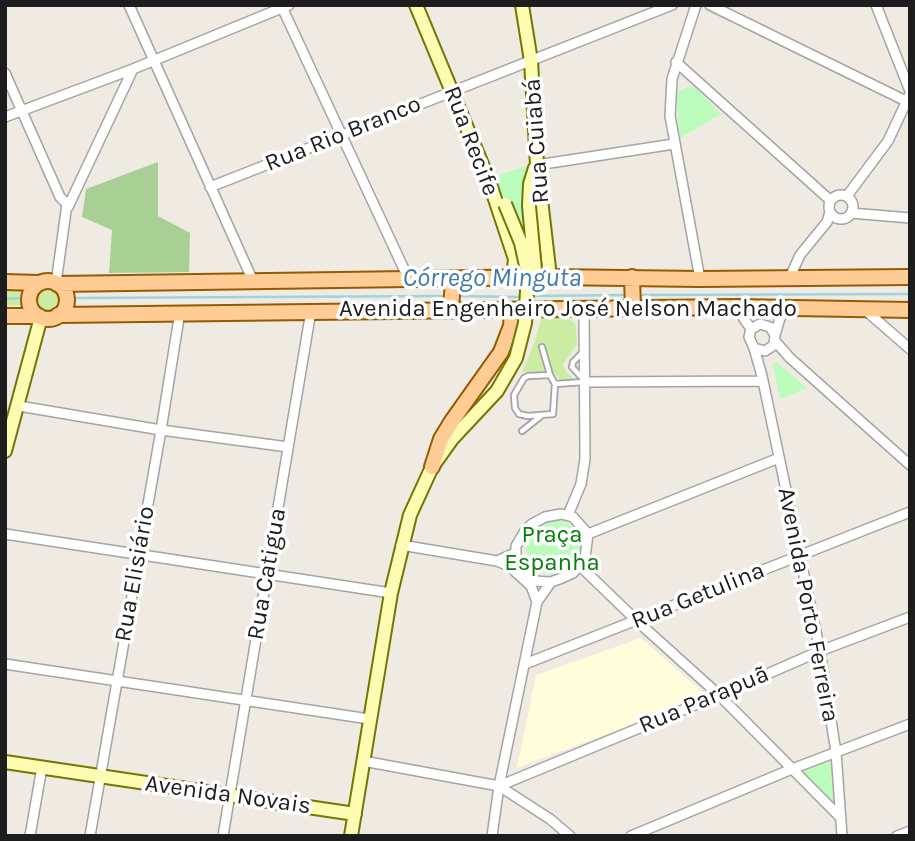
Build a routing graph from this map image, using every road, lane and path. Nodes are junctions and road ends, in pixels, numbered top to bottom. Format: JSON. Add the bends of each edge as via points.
{"nodes":[{"id":1,"x":129,"y":5,"type":"edge"},
{"id":2,"x":416,"y":5,"type":"edge"},
{"id":3,"x":522,"y":5,"type":"edge"},
{"id":4,"x":672,"y":5,"type":"edge"},
{"id":5,"x":696,"y":5,"type":"edge"},
{"id":6,"x":710,"y":5,"type":"edge"},
{"id":7,"x":876,"y":5,"type":"edge"},
{"id":8,"x":284,"y":6,"type":"edge"},
{"id":9,"x":153,"y":60,"type":"junction"},
{"id":10,"x":531,"y":61,"type":"junction"},
{"id":11,"x":676,"y":62,"type":"junction"},
{"id":12,"x":133,"y":69,"type":"junction"},
{"id":13,"x":5,"y":73,"type":"edge"},
{"id":14,"x":452,"y":90,"type":"junction"},
{"id":15,"x":909,"y":95,"type":"edge"},
{"id":16,"x":22,"y":111,"type":"junction"},
{"id":17,"x":5,"y":117,"type":"edge"},
{"id":18,"x":340,"y":136,"type":"junction"},
{"id":19,"x":674,"y":144,"type":"junction"},
{"id":20,"x":537,"y":164,"type":"junction"},
{"id":21,"x":489,"y":181,"type":"junction"},
{"id":22,"x":210,"y":187,"type":"junction"},
{"id":23,"x":847,"y":196,"type":"junction"},
{"id":24,"x":67,"y":199,"type":"junction"},
{"id":25,"x":831,"y":201,"type":"junction"},
{"id":26,"x":852,"y":212,"type":"junction"},
{"id":27,"x":834,"y":215,"type":"junction"},
{"id":28,"x":910,"y":218,"type":"edge"},
{"id":29,"x":550,"y":277,"type":"junction"},
{"id":30,"x":790,"y":277,"type":"junction"},
{"id":31,"x":910,"y":277,"type":"edge"},
{"id":32,"x":513,"y":278,"type":"junction"},
{"id":33,"x":700,"y":279,"type":"junction"},
{"id":34,"x":409,"y":280,"type":"junction"},
{"id":35,"x":51,"y":281,"type":"junction"},
{"id":36,"x":253,"y":281,"type":"junction"},
{"id":37,"x":5,"y":282,"type":"edge"},
{"id":38,"x":632,"y":294,"type":"junction"},
{"id":39,"x":452,"y":295,"type":"junction"},
{"id":40,"x":736,"y":307,"type":"junction"},
{"id":41,"x":788,"y":307,"type":"junction"},
{"id":42,"x":584,"y":308,"type":"junction"},
{"id":43,"x":864,"y":309,"type":"junction"},
{"id":44,"x":513,"y":310,"type":"junction"},
{"id":45,"x":894,"y":310,"type":"junction"},
{"id":46,"x":910,"y":310,"type":"edge"},
{"id":47,"x":311,"y":311,"type":"junction"},
{"id":48,"x":180,"y":312,"type":"junction"},
{"id":49,"x":5,"y":316,"type":"edge"},
{"id":50,"x":45,"y":318,"type":"junction"},
{"id":51,"x":751,"y":329,"type":"junction"},
{"id":52,"x":891,"y":333,"type":"junction"},
{"id":53,"x":772,"y":344,"type":"junction"},
{"id":54,"x":542,"y":346,"type":"dead end"},
{"id":55,"x":754,"y":348,"type":"junction"},
{"id":56,"x":910,"y":349,"type":"edge"},
{"id":57,"x":516,"y":358,"type":"junction"},
{"id":58,"x":550,"y":375,"type":"junction"},
{"id":59,"x":763,"y":379,"type":"junction"},
{"id":60,"x":585,"y":382,"type":"junction"},
{"id":61,"x":555,"y":384,"type":"junction"},
{"id":62,"x":19,"y":406,"type":"junction"},
{"id":63,"x":542,"y":415,"type":"junction"},
{"id":64,"x":161,"y":430,"type":"junction"},
{"id":65,"x":522,"y":431,"type":"dead end"},
{"id":66,"x":288,"y":447,"type":"junction"},
{"id":67,"x":6,"y":449,"type":"edge"},
{"id":68,"x":779,"y":458,"type":"junction"},
{"id":69,"x":910,"y":465,"type":"edge"},
{"id":70,"x":432,"y":467,"type":"junction"},
{"id":71,"x":910,"y":512,"type":"edge"},
{"id":72,"x":568,"y":515,"type":"junction"},
{"id":73,"x":5,"y":534,"type":"edge"},
{"id":74,"x":588,"y":534,"type":"junction"},
{"id":75,"x":401,"y":545,"type":"junction"},
{"id":76,"x":139,"y":553,"type":"junction"},
{"id":77,"x":515,"y":553,"type":"junction"},
{"id":78,"x":801,"y":554,"type":"junction"},
{"id":79,"x":497,"y":561,"type":"junction"},
{"id":80,"x":580,"y":566,"type":"junction"},
{"id":81,"x":267,"y":575,"type":"junction"},
{"id":82,"x":551,"y":582,"type":"junction"},
{"id":83,"x":391,"y":593,"type":"junction"},
{"id":84,"x":537,"y":602,"type":"junction"},
{"id":85,"x":910,"y":617,"type":"edge"},
{"id":86,"x":637,"y":621,"type":"junction"},
{"id":87,"x":820,"y":651,"type":"junction"},
{"id":88,"x":5,"y":664,"type":"edge"},
{"id":89,"x":525,"y":664,"type":"junction"},
{"id":90,"x":116,"y":681,"type":"junction"},
{"id":91,"x":719,"y":695,"type":"junction"},
{"id":92,"x":244,"y":701,"type":"junction"},
{"id":93,"x":369,"y":719,"type":"junction"},
{"id":94,"x":910,"y":724,"type":"edge"},
{"id":95,"x":836,"y":752,"type":"junction"},
{"id":96,"x":363,"y":761,"type":"junction"},
{"id":97,"x":5,"y":762,"type":"edge"},
{"id":98,"x":41,"y":767,"type":"junction"},
{"id":99,"x":792,"y":769,"type":"junction"},
{"id":100,"x":100,"y":776,"type":"junction"},
{"id":101,"x":499,"y":786,"type":"junction"},
{"id":102,"x":229,"y":795,"type":"junction"},
{"id":103,"x":355,"y":814,"type":"junction"},
{"id":104,"x":840,"y":817,"type":"junction"},
{"id":105,"x":910,"y":831,"type":"edge"},
{"id":106,"x":30,"y":836,"type":"edge"},
{"id":107,"x":90,"y":836,"type":"edge"},
{"id":108,"x":223,"y":836,"type":"edge"},
{"id":109,"x":351,"y":836,"type":"edge"},
{"id":110,"x":492,"y":836,"type":"edge"},
{"id":111,"x":570,"y":836,"type":"edge"},
{"id":112,"x":631,"y":836,"type":"edge"},
{"id":113,"x":842,"y":836,"type":"edge"},
{"id":114,"x":897,"y":836,"type":"edge"}],
"edges":[{"from":1,"to":9,"type":"street"},
{"from":2,"to":14,"type":"main road","name":"Rua Recife"},
{"from":3,"to":10,"type":"main road","name":"Rua Cuiabá"},
{"from":4,"to":10,"type":"street","name":"Rua Rio Branco"},
{"from":5,"to":11,"type":"street"},
{"from":6,"to":15,"type":"street"},
{"from":7,"to":15,"type":"street"},
{"from":8,"to":9,"type":"street"},
{"from":8,"to":18,"type":"street"},
{"from":9,"to":12,"type":"street"},
{"from":9,"to":22,"type":"street"},
{"from":10,"to":14,"type":"street","name":"Rua Rio Branco"},
{"from":10,"to":20,"type":"main road","name":"Rua Cuiabá"},
{"from":11,"to":19,"type":"street","via":[[670,96]]},
{"from":11,"to":25,"type":"street"},
{"from":12,"to":16,"type":"street"},
{"from":12,"to":24,"type":"street"},
{"from":13,"to":16,"type":"street"},
{"from":14,"to":18,"type":"street","name":"Rua Rio Branco"},
{"from":14,"to":21,"type":"main road","name":"Rua Recife"},
{"from":15,"to":23,"type":"street","via":[[888,141]]},
{"from":16,"to":17,"type":"street"},
{"from":16,"to":24,"type":"street"},
{"from":18,"to":22,"type":"street","name":"Rua Rio Branco"},
{"from":18,"to":34,"type":"street"},
{"from":19,"to":20,"type":"street"},
{"from":19,"to":33,"type":"street"},
{"from":20,"to":29,"type":"main road","name":"Rua Cuiabá"},
{"from":20,"to":57,"type":"main road","bridge":true,"via":[[529,206],[534,311]]},
{"from":21,"to":32,"type":"main road","name":"Rua Recife","via":[[514,259]]},
{"from":21,"to":57,"type":"main road","bridge":true,"via":[[505,204],[528,275],[525,323]]},
{"from":22,"to":36,"type":"street"},
{"from":23,"to":25,"type":"street","via":[[838,195]]},
{"from":23,"to":26,"type":"street"},
{"from":24,"to":35,"type":"street"},
{"from":25,"to":27,"type":"street"},
{"from":26,"to":27,"type":"street","via":[[846,218]]},
{"from":26,"to":28,"type":"street"},
{"from":27,"to":30,"type":"street","via":[[800,255]]},
{"from":29,"to":32,"type":"main road","name":"Avenida Engenheiro José Nelson Machado"},
{"from":29,"to":38,"type":"main road","name":"Avenida Engenheiro José Nelson Machado"},
{"from":30,"to":31,"type":"main road","name":"Avenida Engenheiro José Nelson Machado"},
{"from":30,"to":33,"type":"main road","name":"Avenida Engenheiro José Nelson Machado"},
{"from":32,"to":39,"type":"main road","name":"Avenida Engenheiro José Nelson Machado"},
{"from":33,"to":38,"type":"main road","name":"Avenida Engenheiro José Nelson Machado"},
{"from":34,"to":36,"type":"main road","name":"Avenida Engenheiro José Nelson Machado"},
{"from":34,"to":39,"type":"main road","name":"Avenida Engenheiro José Nelson Machado"},
{"from":35,"to":36,"type":"main road","name":"Avenida Engenheiro José Nelson Machado"},
{"from":35,"to":37,"type":"main road","name":"Avenida Engenheiro José Nelson Machado"},
{"from":35,"to":50,"type":"main road","via":[[33,289],[29,298],[31,307]]},
{"from":35,"to":50,"type":"main road","via":[[67,298],[65,308]]},
{"from":38,"to":40,"type":"main road","name":"Avenida Engenheiro José Nelson Machado"},
{"from":38,"to":42,"type":"main road","name":"Avenida Engenheiro José Nelson Machado"},
{"from":39,"to":44,"type":"main road","name":"Avenida Engenheiro José Nelson Machado"},
{"from":39,"to":47,"type":"main road","name":"Avenida Engenheiro José Nelson Machado"},
{"from":40,"to":41,"type":"main road","name":"Avenida Engenheiro José Nelson Machado"},
{"from":40,"to":51,"type":"street"},
{"from":41,"to":43,"type":"main road","name":"Avenida Engenheiro José Nelson Machado"},
{"from":41,"to":53,"type":"street","name":"Avenida Porto Ferreira"},
{"from":42,"to":44,"type":"main road","name":"Avenida Engenheiro José Nelson Machado"},
{"from":42,"to":60,"type":"street"},
{"from":43,"to":45,"type":"main road","name":"Avenida Engenheiro José Nelson Machado"},
{"from":43,"to":52,"type":"street"},
{"from":44,"to":70,"type":"main road","via":[[502,352],[441,439]]},
{"from":45,"to":46,"type":"main road","name":"Avenida Engenheiro José Nelson Machado"},
{"from":45,"to":52,"type":"street"},
{"from":47,"to":48,"type":"main road","name":"Avenida Engenheiro José Nelson Machado"},
{"from":47,"to":66,"type":"street","name":"Rua Catigua"},
{"from":48,"to":50,"type":"main road","name":"Avenida Engenheiro José Nelson Machado"},
{"from":48,"to":64,"type":"street","name":"Rua Elisiário"},
{"from":49,"to":50,"type":"main road","name":"Avenida Engenheiro José Nelson Machado"},
{"from":50,"to":62,"type":"main road"},
{"from":51,"to":53,"type":"street","via":[[760,324],[770,327]]},
{"from":51,"to":55,"type":"street"},
{"from":52,"to":56,"type":"street"},
{"from":53,"to":55,"type":"street"},
{"from":53,"to":59,"type":"street","name":"Avenida Porto Ferreira"},
{"from":53,"to":69,"type":"street"},
{"from":54,"to":58,"type":"lane"},
{"from":55,"to":59,"type":"street","name":"Avenida Porto Ferreira"},
{"from":57,"to":70,"type":"main road","via":[[497,391]]},
{"from":58,"to":61,"type":"lane"},
{"from":58,"to":63,"type":"lane","via":[[524,378],[513,395],[519,414]]},
{"from":59,"to":60,"type":"street"},
{"from":59,"to":68,"type":"street","name":"Avenida Porto Ferreira"},
{"from":60,"to":61,"type":"lane"},
{"from":60,"to":72,"type":"street","via":[[584,470]]},
{"from":61,"to":63,"type":"lane","via":[[553,414]]},
{"from":62,"to":64,"type":"street"},
{"from":62,"to":67,"type":"main road"},
{"from":63,"to":65,"type":"lane"},
{"from":64,"to":66,"type":"street"},
{"from":64,"to":76,"type":"street","name":"Rua Elisiário"},
{"from":66,"to":81,"type":"street","name":"Rua Catigua"},
{"from":68,"to":74,"type":"street"},
{"from":68,"to":78,"type":"street","name":"Avenida Porto Ferreira"},
{"from":70,"to":75,"type":"main road"},
{"from":71,"to":78,"type":"street","name":"Rua Getulina"},
{"from":72,"to":74,"type":"street"},
{"from":72,"to":77,"type":"street","via":[[545,517],[532,524]]},
{"from":73,"to":76,"type":"street"},
{"from":74,"to":80,"type":"street"},
{"from":75,"to":79,"type":"street"},
{"from":75,"to":83,"type":"main road"},
{"from":76,"to":81,"type":"street"},
{"from":76,"to":90,"type":"street","name":"Rua Elisiário"},
{"from":77,"to":79,"type":"street"},
{"from":77,"to":82,"type":"street","via":[[526,576]]},
{"from":78,"to":86,"type":"street","name":"Rua Getulina"},
{"from":78,"to":87,"type":"street","name":"Avenida Porto Ferreira"},
{"from":79,"to":84,"type":"street","via":[[531,586]]},
{"from":80,"to":82,"type":"street"},
{"from":80,"to":86,"type":"street"},
{"from":81,"to":83,"type":"street"},
{"from":81,"to":92,"type":"street","name":"Rua Catigua"},
{"from":82,"to":84,"type":"street"},
{"from":83,"to":93,"type":"main road"},
{"from":84,"to":89,"type":"street"},
{"from":85,"to":87,"type":"street","name":"Rua Parapuã"},
{"from":86,"to":89,"type":"street","name":"Rua Getulina"},
{"from":86,"to":91,"type":"street"},
{"from":87,"to":91,"type":"street","name":"Rua Parapuã"},
{"from":87,"to":95,"type":"street","name":"Avenida Porto Ferreira"},
{"from":88,"to":90,"type":"street"},
{"from":89,"to":101,"type":"street"},
{"from":90,"to":92,"type":"street"},
{"from":90,"to":100,"type":"street","name":"Rua Elisiário"},
{"from":91,"to":99,"type":"street"},
{"from":91,"to":101,"type":"street","name":"Rua Parapuã"},
{"from":92,"to":93,"type":"street"},
{"from":92,"to":102,"type":"street","name":"Rua Catigua"},
{"from":93,"to":96,"type":"main road"},
{"from":94,"to":95,"type":"street"},
{"from":95,"to":99,"type":"street"},
{"from":95,"to":104,"type":"street","name":"Avenida Porto Ferreira"},
{"from":96,"to":101,"type":"street"},
{"from":96,"to":103,"type":"main road"},
{"from":97,"to":98,"type":"main road","name":"Avenida Novais"},
{"from":98,"to":100,"type":"main road","name":"Avenida Novais"},
{"from":98,"to":106,"type":"street"},
{"from":99,"to":104,"type":"street"},
{"from":99,"to":112,"type":"street"},
{"from":100,"to":102,"type":"main road","name":"Avenida Novais"},
{"from":100,"to":107,"type":"street","name":"Rua Elisiário"},
{"from":101,"to":110,"type":"street"},
{"from":101,"to":111,"type":"street"},
{"from":102,"to":103,"type":"main road","name":"Avenida Novais"},
{"from":102,"to":108,"type":"street","name":"Rua Catigua"},
{"from":103,"to":109,"type":"main road"},
{"from":104,"to":113,"type":"street","name":"Avenida Porto Ferreira"},
{"from":105,"to":114,"type":"street"}]}
